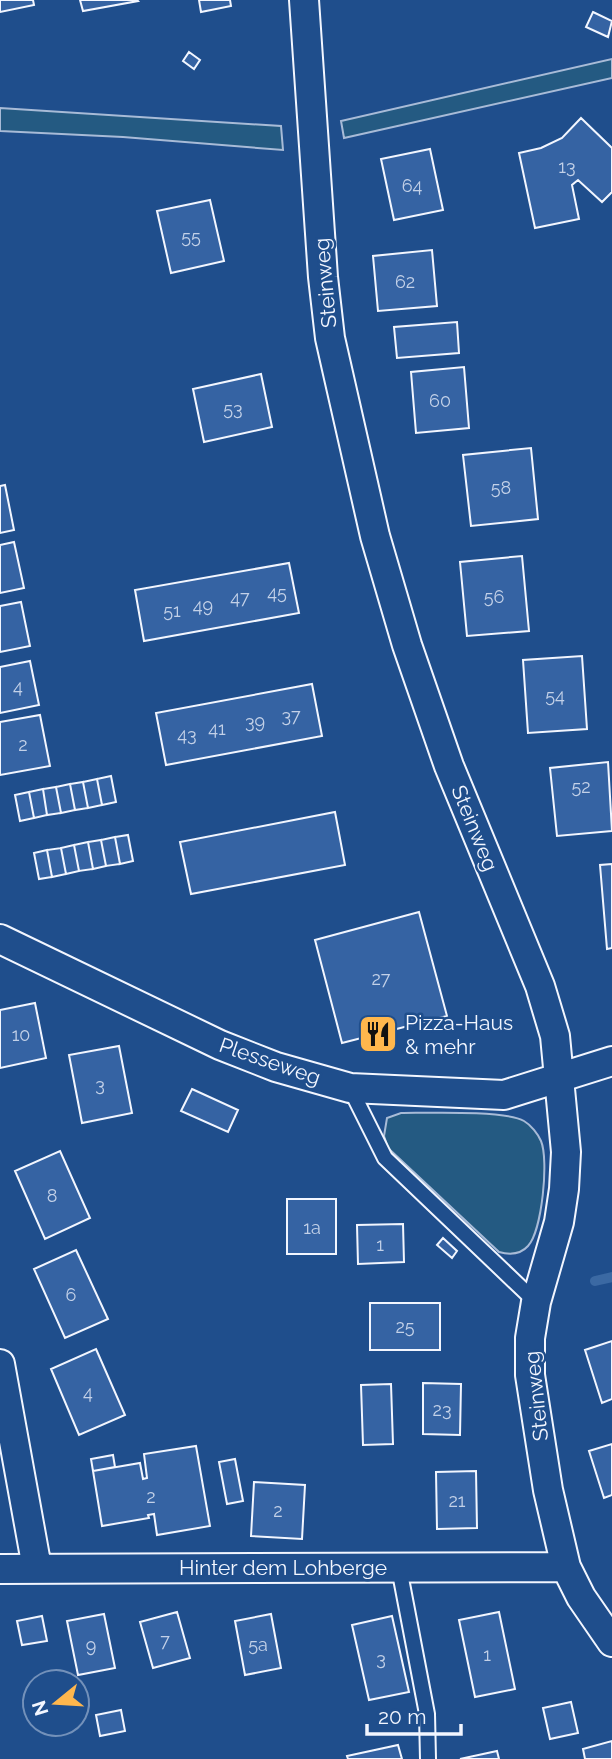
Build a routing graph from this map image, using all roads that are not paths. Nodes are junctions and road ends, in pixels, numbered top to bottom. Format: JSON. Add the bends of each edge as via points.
{"nodes":[{"id":1,"x":304,"y":0,"type":"edge"},
{"id":2,"x":0,"y":939,"type":"edge"},
{"id":3,"x":612,"y":1061,"type":"edge"},
{"id":4,"x":559,"y":1078,"type":"junction"},
{"id":5,"x":351,"y":1088,"type":"junction"},
{"id":6,"x":536,"y":1302,"type":"junction"},
{"id":7,"x":0,"y":1364,"type":"edge"},
{"id":8,"x":566,"y":1567,"type":"junction"},
{"id":9,"x":37,"y":1568,"type":"junction"},
{"id":10,"x":399,"y":1568,"type":"junction"},
{"id":11,"x":0,"y":1569,"type":"edge"},
{"id":12,"x":612,"y":1642,"type":"edge"},
{"id":13,"x":428,"y":1759,"type":"edge"}],
"edges":[{"from":1,"to":4,"type":"street","name":"Steinweg","via":[[330,338],[375,536],[449,766],[540,986],[555,1036]]},
{"from":2,"to":5,"type":"street","name":"Plesseweg","via":[[220,1045]]},
{"from":3,"to":4,"type":"street","name":"Plesseweg"},
{"from":4,"to":5,"type":"street","name":"Plesseweg","via":[[504,1094]]},
{"from":4,"to":6,"type":"street","name":"Steinweg","via":[[566,1152],[564,1189]]},
{"from":5,"to":6,"type":"lane","via":[[385,1158]]},
{"from":6,"to":8,"type":"street","name":"Steinweg","via":[[530,1375],[548,1490]]},
{"from":7,"to":9,"type":"street"},
{"from":8,"to":10,"type":"street","name":"Hinter dem Lohberge"},
{"from":8,"to":12,"type":"street","name":"Steinweg"},
{"from":9,"to":10,"type":"street","name":"Hinter dem Lohberge"},
{"from":9,"to":11,"type":"street","name":"Hinter dem Lohberge"},
{"from":10,"to":13,"type":"lane","via":[[427,1714]]}]}
